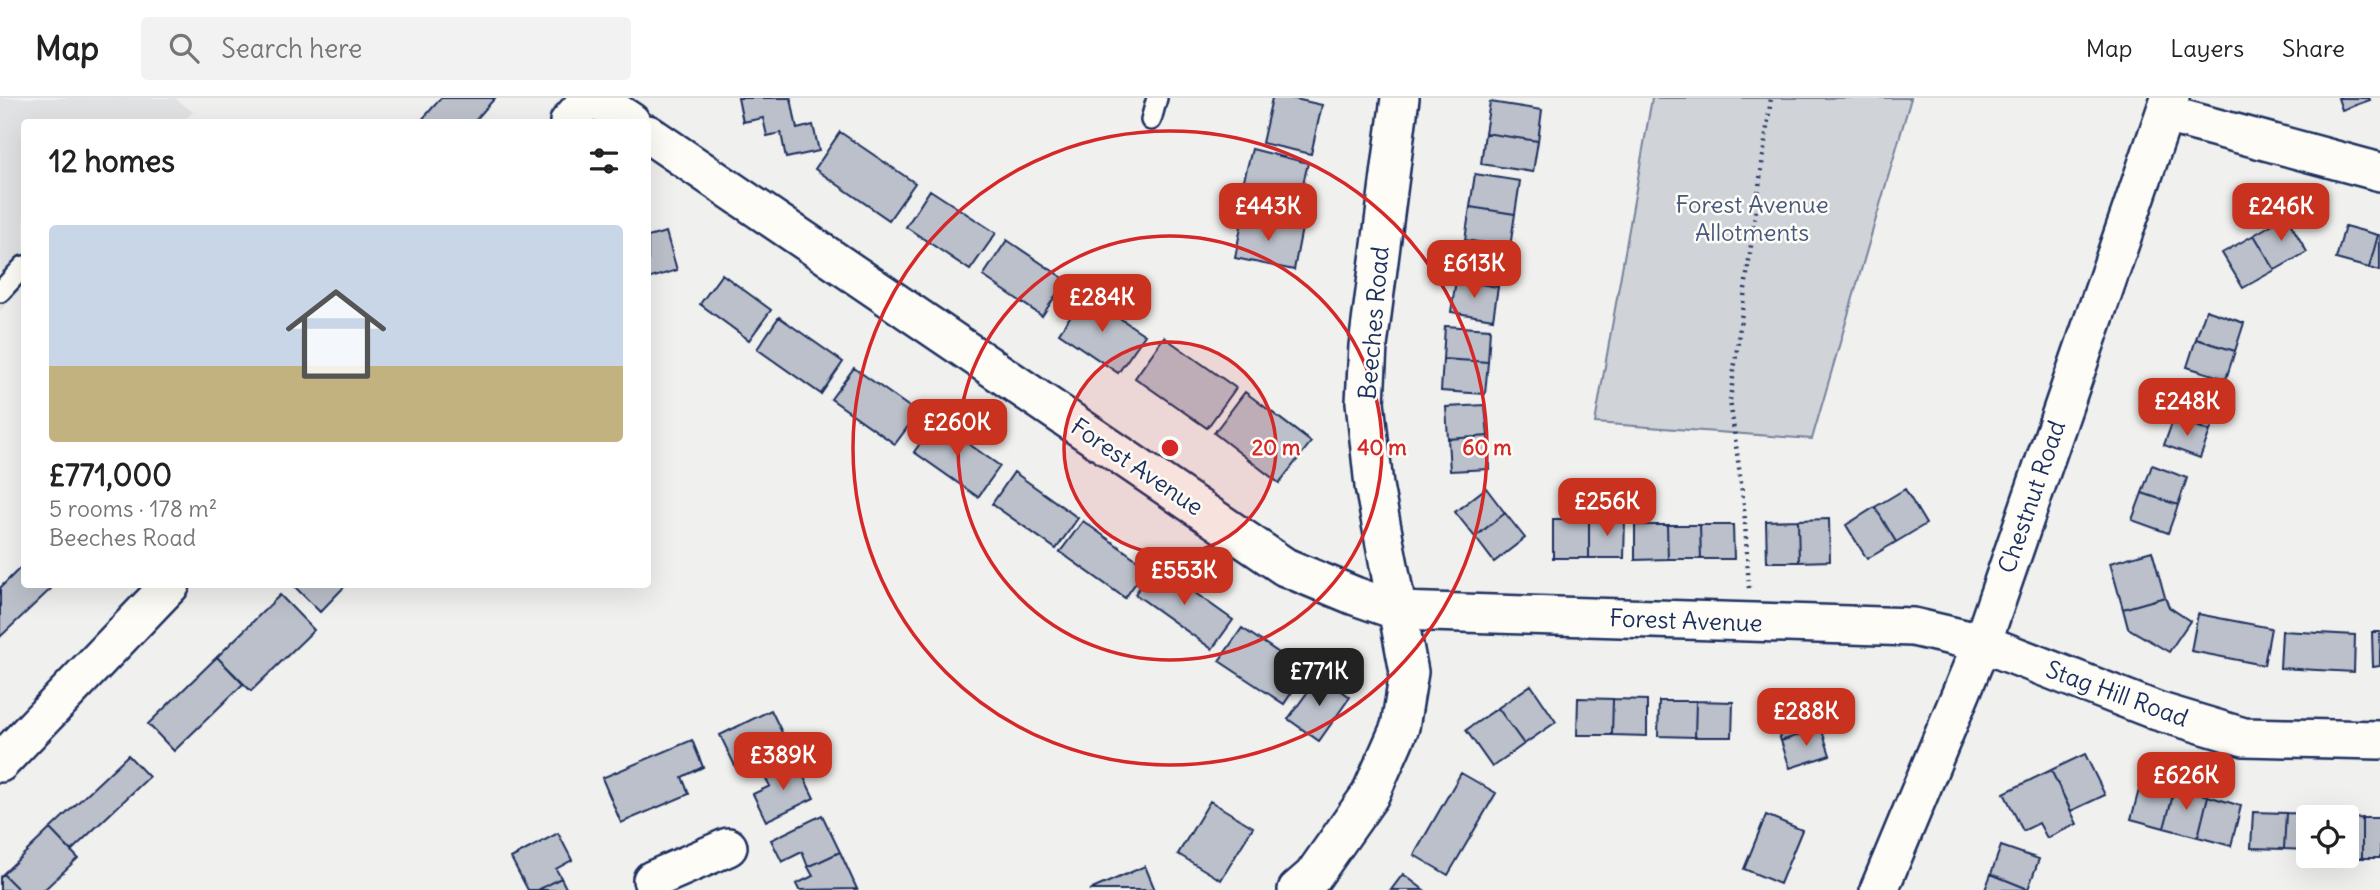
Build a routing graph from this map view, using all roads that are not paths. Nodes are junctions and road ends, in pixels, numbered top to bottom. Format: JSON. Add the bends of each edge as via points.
{"nodes":[{"id":1,"x":590,"y":98,"type":"edge"},
{"id":2,"x":595,"y":98,"type":"edge"},
{"id":3,"x":1157,"y":98,"type":"edge"},
{"id":4,"x":1401,"y":98,"type":"edge"},
{"id":5,"x":2167,"y":106,"type":"edge"},
{"id":6,"x":572,"y":119,"type":"edge"},
{"id":7,"x":626,"y":119,"type":"edge"},
{"id":8,"x":1152,"y":120,"type":"dead end"},
{"id":9,"x":651,"y":136,"type":"edge"},
{"id":10,"x":2380,"y":172,"type":"edge"},
{"id":11,"x":21,"y":269,"type":"edge"},
{"id":12,"x":0,"y":292,"type":"edge"},
{"id":13,"x":167,"y":588,"type":"edge"},
{"id":14,"x":1398,"y":611,"type":"junction"},
{"id":15,"x":1982,"y":643,"type":"junction"},
{"id":16,"x":2380,"y":740,"type":"edge"},
{"id":17,"x":0,"y":763,"type":"edge"},
{"id":18,"x":728,"y":847,"type":"dead end"},
{"id":19,"x":699,"y":876,"type":"edge"},
{"id":20,"x":652,"y":880,"type":"dead end"},
{"id":21,"x":1297,"y":890,"type":"edge"},
{"id":22,"x":1879,"y":890,"type":"edge"}],
"edges":[{"from":1,"to":6,"type":"street"},
{"from":2,"to":7,"type":"street"},
{"from":3,"to":8,"type":"lane"},
{"from":4,"to":14,"type":"street","name":"Beeches Road","via":[[1368,346],[1365,402],[1374,486]]},
{"from":5,"to":10,"type":"street"},
{"from":5,"to":15,"type":"street","name":"Chestnut Road"},
{"from":9,"to":14,"type":"street","name":"Forest Avenue","via":[[1285,567]]},
{"from":11,"to":12,"type":"lane"},
{"from":13,"to":17,"type":"street"},
{"from":14,"to":15,"type":"street","name":"Forest Avenue","via":[[1913,627]]},
{"from":14,"to":21,"type":"street","name":"Beeches Road","via":[[1409,673],[1400,727],[1370,795],[1313,876]]},
{"from":15,"to":16,"type":"street","name":"Stag Hill Road","via":[[2157,711],[2244,737]]},
{"from":15,"to":22,"type":"street","name":"Chestnut Road"},
{"from":18,"to":19,"type":"street"},
{"from":19,"to":20,"type":"street"}]}
